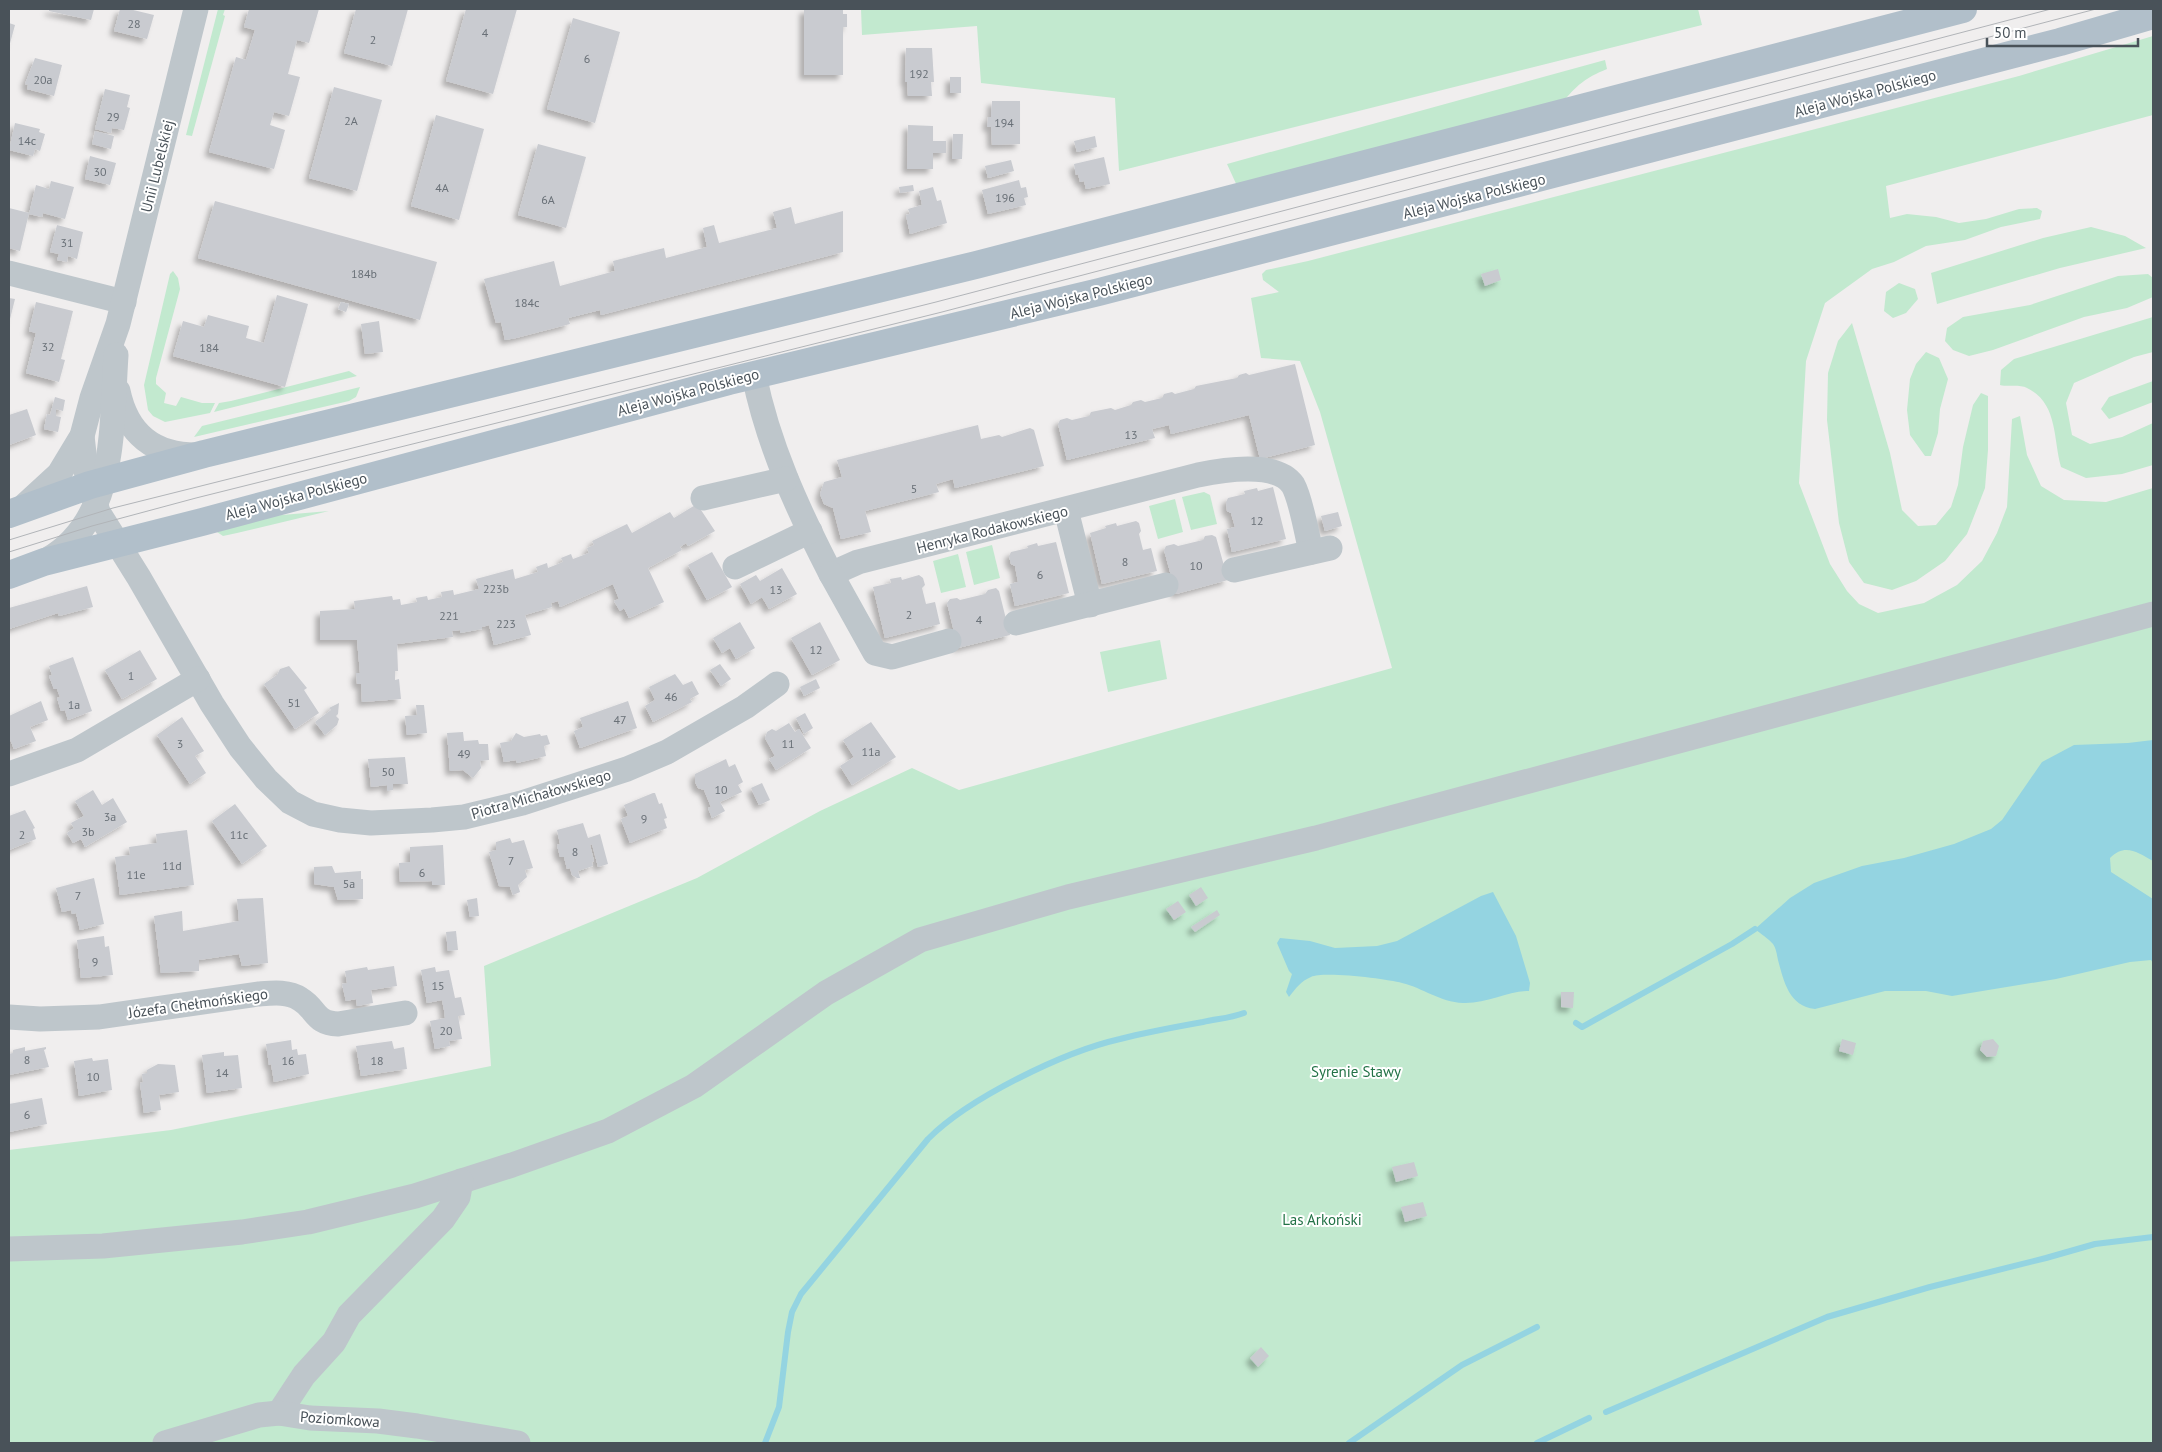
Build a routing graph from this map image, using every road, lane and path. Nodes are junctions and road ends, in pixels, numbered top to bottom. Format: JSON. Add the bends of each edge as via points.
{"nodes":[{"id":1,"x":196,"y":9,"type":"edge"},
{"id":2,"x":1963,"y":9,"type":"edge"},
{"id":3,"x":2153,"y":15,"type":"edge"},
{"id":4,"x":9,"y":273,"type":"edge"},
{"id":5,"x":121,"y":313,"type":"junction"},
{"id":6,"x":115,"y":374,"type":"junction"},
{"id":7,"x":754,"y":375,"type":"junction"},
{"id":8,"x":82,"y":436,"type":"junction"},
{"id":9,"x":204,"y":454,"type":"junction"},
{"id":10,"x":786,"y":479,"type":"junction"},
{"id":11,"x":100,"y":488,"type":"junction"},
{"id":12,"x":703,"y":498,"type":"dead end"},
{"id":13,"x":1066,"y":510,"type":"junction"},
{"id":14,"x":13,"y":513,"type":"edge"},
{"id":15,"x":810,"y":531,"type":"junction"},
{"id":16,"x":118,"y":543,"type":"junction"},
{"id":17,"x":44,"y":562,"type":"junction"},
{"id":18,"x":735,"y":567,"type":"dead end"},
{"id":19,"x":1234,"y":570,"type":"dead end"},
{"id":20,"x":831,"y":574,"type":"junction"},
{"id":21,"x":9,"y":575,"type":"edge"},
{"id":22,"x":1166,"y":586,"type":"dead end"},
{"id":23,"x":1090,"y":605,"type":"junction"},
{"id":24,"x":2153,"y":614,"type":"edge"},
{"id":25,"x":1016,"y":624,"type":"dead end"},
{"id":26,"x":949,"y":641,"type":"dead end"},
{"id":27,"x":198,"y":679,"type":"junction"},
{"id":28,"x":777,"y":684,"type":"dead end"},
{"id":29,"x":9,"y":774,"type":"edge"},
{"id":30,"x":405,"y":1013,"type":"dead end"},
{"id":31,"x":9,"y":1017,"type":"edge"},
{"id":32,"x":461,"y":1181,"type":"junction"},
{"id":33,"x":9,"y":1249,"type":"edge"},
{"id":34,"x":279,"y":1413,"type":"junction"},
{"id":35,"x":164,"y":1443,"type":"edge"},
{"id":36,"x":518,"y":1443,"type":"edge"}],
"edges":[{"from":1,"to":5,"type":"street","name":"Unii Lubelskiej"},
{"from":2,"to":9,"type":"main road","via":[[875,290]]},
{"from":3,"to":7,"type":"main road","name":"Aleja Wojska Polskiego","via":[[1249,254]]},
{"from":4,"to":5,"type":"street"},
{"from":5,"to":6,"type":"street","name":"Unii Lubelskiej"},
{"from":5,"to":8,"type":"street","name":"Unii Lubelskiej"},
{"from":6,"to":9,"type":"street","name":"Unii Lubelskiej","via":[[126,415],[144,439],[172,452]]},
{"from":6,"to":11,"type":"street","name":"Unii Lubelskiej","via":[[111,442]]},
{"from":7,"to":10,"type":"street","via":[[769,434]]},
{"from":7,"to":16,"type":"main road","name":"Aleja Wojska Polskiego"},
{"from":8,"to":11,"type":"street","name":"Unii Lubelskiej","via":[[84,460]]},
{"from":8,"to":14,"type":"street","name":"Unii Lubelskiej","via":[[59,474],[34,499]]},
{"from":9,"to":11,"type":"main road"},
{"from":10,"to":12,"type":"street"},
{"from":10,"to":15,"type":"street"},
{"from":11,"to":14,"type":"main road"},
{"from":11,"to":16,"type":"street","via":[[113,514]]},
{"from":11,"to":17,"type":"street","via":[[77,536]]},
{"from":13,"to":19,"type":"street","name":"Henryka Rodakowskiego","via":[[1217,471],[1268,471],[1278,474],[1292,484],[1320,550]]},
{"from":13,"to":20,"type":"street","name":"Henryka Rodakowskiego","via":[[858,562]]},
{"from":13,"to":23,"type":"street"},
{"from":15,"to":18,"type":"street"},
{"from":15,"to":20,"type":"street"},
{"from":16,"to":17,"type":"main road","name":"Aleja Wojska Polskiego"},
{"from":16,"to":27,"type":"street","name":"Piotra Michałowskiego"},
{"from":17,"to":21,"type":"main road","name":"Aleja Wojska Polskiego"},
{"from":20,"to":26,"type":"street","via":[[876,653],[892,656]]},
{"from":22,"to":23,"type":"street"},
{"from":23,"to":25,"type":"street"},
{"from":24,"to":32,"type":"street","via":[[1325,835],[1076,894],[920,940],[826,993],[694,1086],[608,1131]]},
{"from":27,"to":28,"type":"street","name":"Piotra Michałowskiego","via":[[240,747],[290,802],[326,818],[371,823],[483,813],[627,769],[706,731]]},
{"from":27,"to":29,"type":"street","via":[[77,750]]},
{"from":30,"to":31,"type":"street","name":"Józefa Chełmońskiego","via":[[328,1023],[319,1019],[302,1000],[278,993],[99,1016]]},
{"from":32,"to":33,"type":"street","via":[[415,1196],[308,1222],[174,1240]]},
{"from":32,"to":34,"type":"street","via":[[458,1197],[443,1219],[349,1315],[334,1342],[304,1375]]},
{"from":34,"to":35,"type":"street","name":"Poziomkowa","via":[[259,1415]]},
{"from":34,"to":36,"type":"street","name":"Poziomkowa","via":[[378,1421]]}]}
